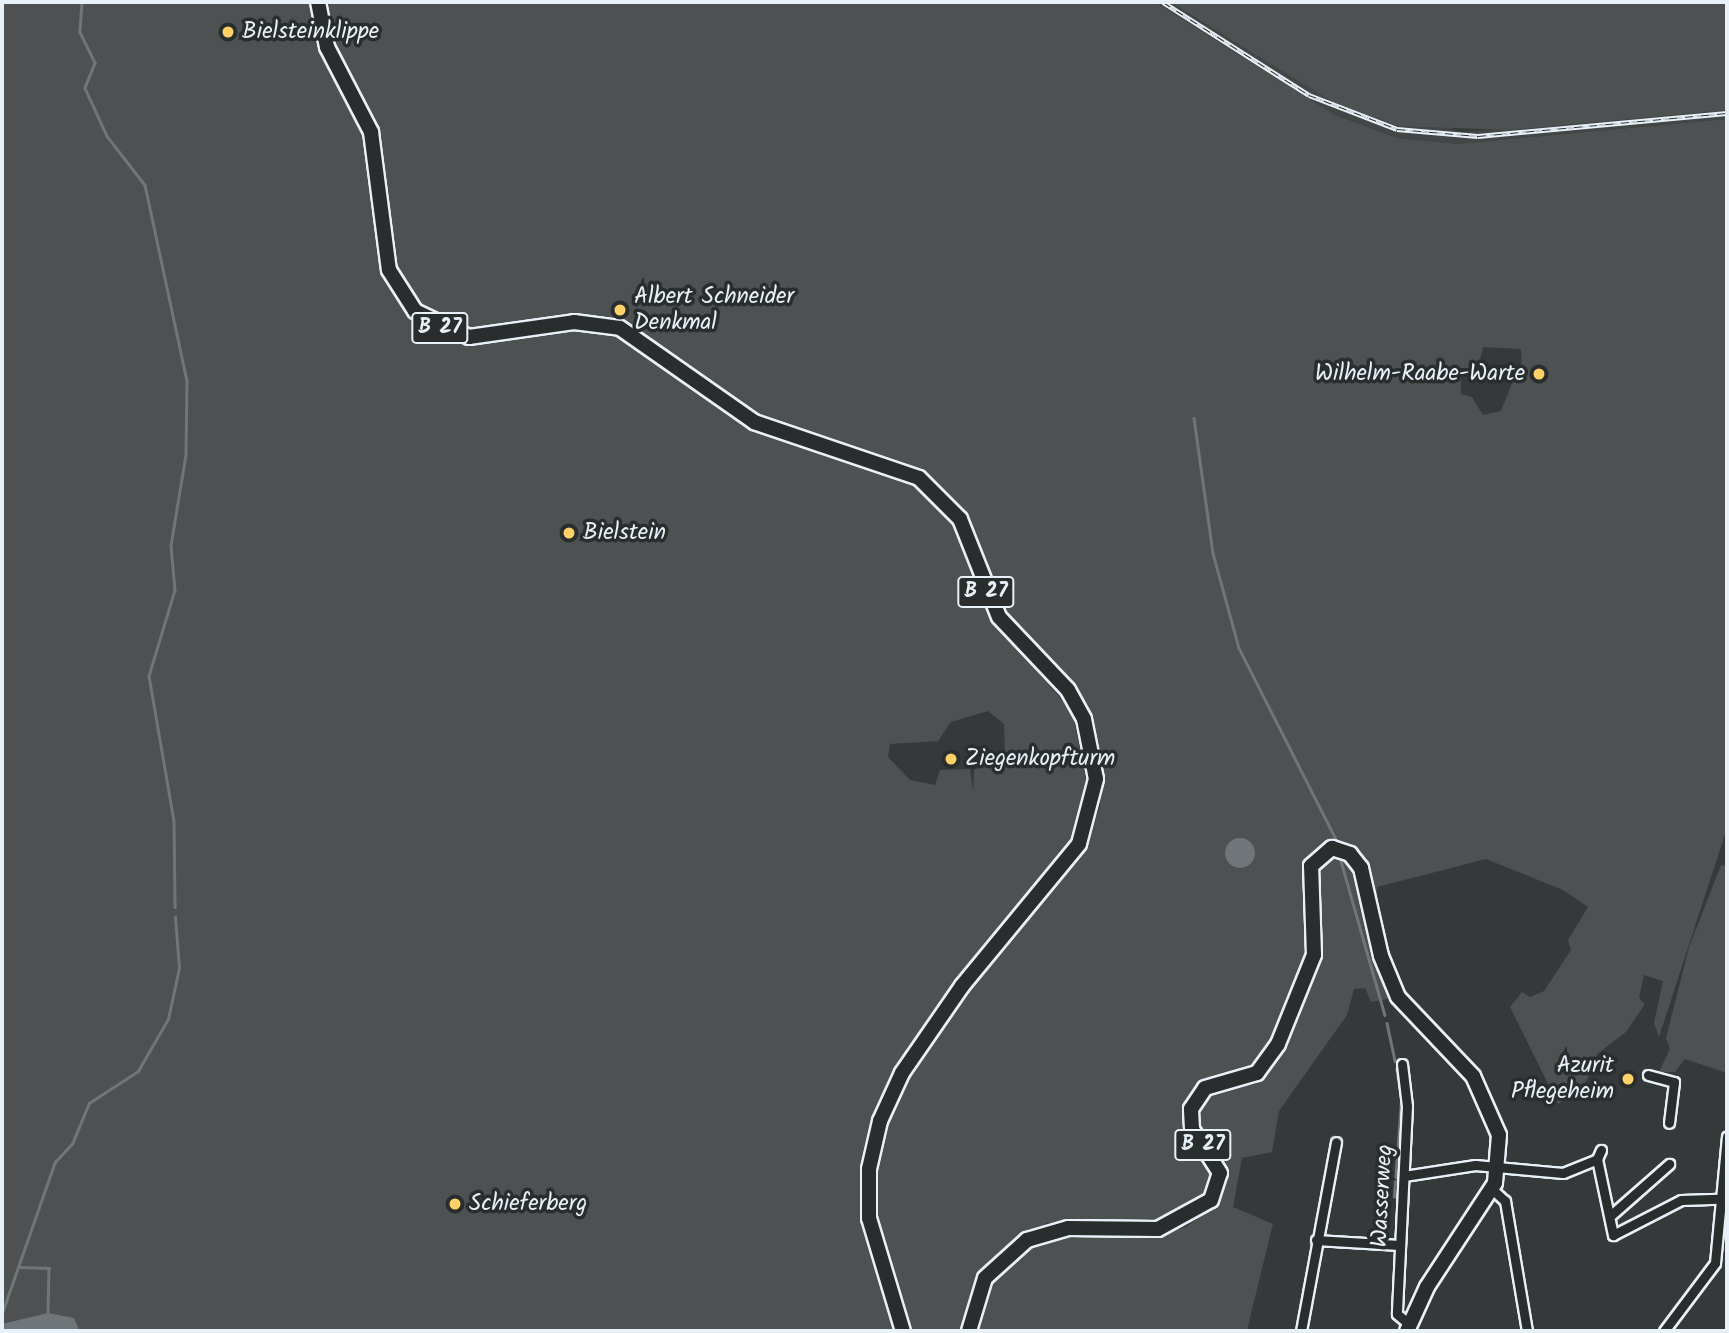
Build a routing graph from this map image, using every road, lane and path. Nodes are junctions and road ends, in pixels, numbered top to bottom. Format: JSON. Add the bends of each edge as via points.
{"nodes":[{"id":1,"x":318,"y":2,"type":"edge"},
{"id":2,"x":1402,"y":1064,"type":"dead end"},
{"id":3,"x":1648,"y":1075,"type":"dead end"},
{"id":4,"x":1669,"y":1123,"type":"dead end"},
{"id":5,"x":1727,"y":1137,"type":"edge"},
{"id":6,"x":1336,"y":1142,"type":"dead end"},
{"id":7,"x":1669,"y":1164,"type":"dead end"},
{"id":8,"x":1499,"y":1170,"type":"junction"},
{"id":9,"x":1404,"y":1176,"type":"junction"},
{"id":10,"x":1492,"y":1189,"type":"junction"},
{"id":11,"x":1719,"y":1199,"type":"junction"},
{"id":12,"x":1610,"y":1216,"type":"junction"},
{"id":13,"x":1316,"y":1240,"type":"junction"},
{"id":14,"x":1399,"y":1245,"type":"junction"},
{"id":15,"x":1715,"y":1263,"type":"junction"},
{"id":16,"x":1727,"y":1264,"type":"edge"},
{"id":17,"x":1408,"y":1328,"type":"edge"},
{"id":18,"x":903,"y":1331,"type":"edge"},
{"id":19,"x":969,"y":1331,"type":"edge"},
{"id":20,"x":1301,"y":1331,"type":"edge"},
{"id":21,"x":1527,"y":1331,"type":"edge"},
{"id":22,"x":1664,"y":1331,"type":"edge"}],
"edges":[{"from":1,"to":18,"type":"main road","number":"B 27","via":[[327,47],[371,132],[389,270],[415,312],[469,337],[574,322],[620,328],[754,422],[919,478],[960,519],[999,617],[1068,690],[1084,719],[1096,779],[1079,844],[962,986],[909,1063],[880,1121],[869,1217]]},
{"from":2,"to":9,"type":"street","name":"Wasserweg"},
{"from":3,"to":4,"type":"street","via":[[1674,1082]]},
{"from":5,"to":11,"type":"street"},
{"from":6,"to":13,"type":"street"},
{"from":7,"to":12,"type":"street"},
{"from":8,"to":9,"type":"street","via":[[1475,1166]]},
{"from":8,"to":10,"type":"main road","number":"B 27"},
{"from":8,"to":12,"type":"street","via":[[1563,1173],[1599,1155]]},
{"from":8,"to":19,"type":"main road","number":"B 27","via":[[1497,1127],[1484,1094],[1406,1008],[1381,956],[1362,868],[1345,851],[1321,852],[1309,875],[1312,965],[1278,1044],[1257,1073],[1205,1088],[1191,1109],[1192,1129],[1220,1173],[1211,1200],[1158,1229],[1068,1228],[1027,1240],[985,1279]]},
{"from":9,"to":14,"type":"street","name":"Wasserweg"},
{"from":10,"to":17,"type":"main road","number":"B 27"},
{"from":10,"to":21,"type":"street","via":[[1505,1200]]},
{"from":11,"to":12,"type":"street","via":[[1681,1200],[1613,1235]]},
{"from":11,"to":15,"type":"street"},
{"from":13,"to":14,"type":"street"},
{"from":13,"to":20,"type":"street"},
{"from":14,"to":17,"type":"street","name":"Wasserweg","via":[[1396,1314]]},
{"from":15,"to":16,"type":"street"},
{"from":15,"to":22,"type":"street"}]}
